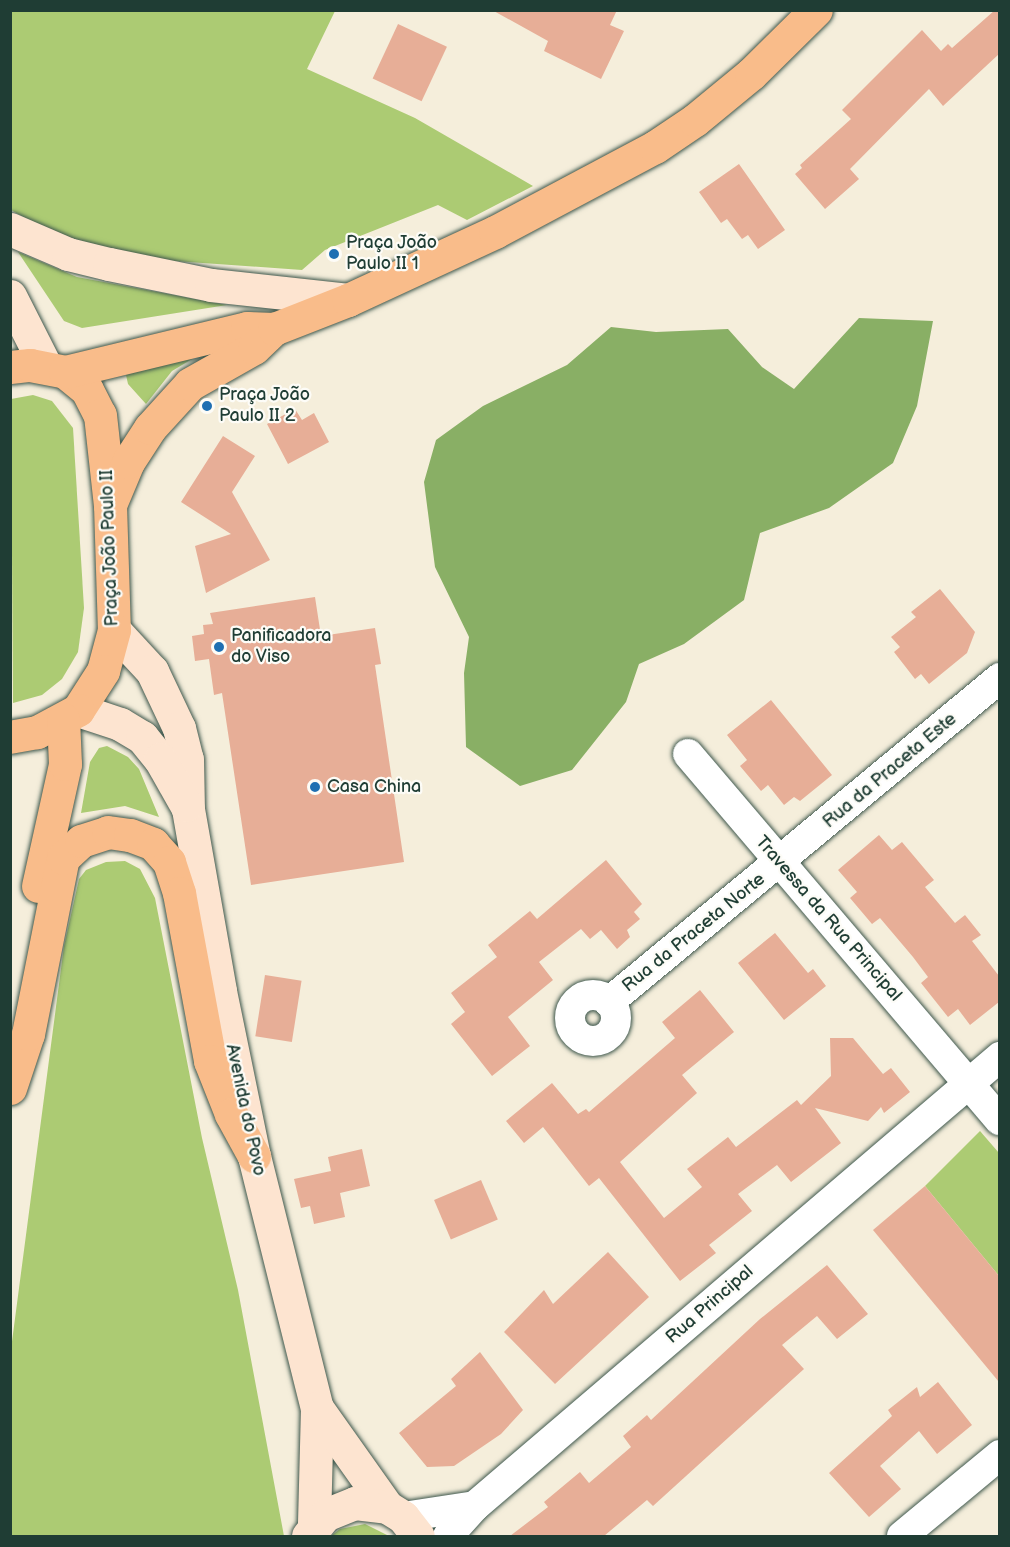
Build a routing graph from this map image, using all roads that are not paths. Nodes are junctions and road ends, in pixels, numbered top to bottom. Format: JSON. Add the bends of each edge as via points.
{"nodes":[{"id":1,"x":816,"y":10,"type":"edge"},
{"id":2,"x":10,"y":229,"type":"edge"},
{"id":3,"x":10,"y":296,"type":"edge"},
{"id":4,"x":348,"y":300,"type":"junction"},
{"id":5,"x":274,"y":329,"type":"junction"},
{"id":6,"x":10,"y":367,"type":"edge"},
{"id":7,"x":56,"y":370,"type":"junction"},
{"id":8,"x":110,"y":505,"type":"junction"},
{"id":9,"x":114,"y":630,"type":"junction"},
{"id":10,"x":999,"y":678,"type":"edge"},
{"id":11,"x":71,"y":715,"type":"junction"},
{"id":12,"x":10,"y":737,"type":"edge"},
{"id":13,"x":688,"y":754,"type":"dead end"},
{"id":14,"x":188,"y":809,"type":"junction"},
{"id":15,"x":780,"y":863,"type":"junction"},
{"id":16,"x":609,"y":1002,"type":"dead end"},
{"id":17,"x":10,"y":1048,"type":"edge"},
{"id":18,"x":999,"y":1057,"type":"edge"},
{"id":19,"x":969,"y":1083,"type":"junction"},
{"id":20,"x":10,"y":1088,"type":"edge"},
{"id":21,"x":999,"y":1120,"type":"edge"},
{"id":22,"x":254,"y":1156,"type":"junction"},
{"id":23,"x":317,"y":1408,"type":"junction"},
{"id":24,"x":999,"y":1455,"type":"edge"},
{"id":25,"x":475,"y":1506,"type":"junction"},
{"id":26,"x":403,"y":1520,"type":"edge"},
{"id":27,"x":311,"y":1531,"type":"edge"},
{"id":28,"x":448,"y":1536,"type":"edge"},
{"id":29,"x":902,"y":1536,"type":"edge"}],
"edges":[{"from":1,"to":4,"type":"main road","via":[[751,74],[655,147],[495,232]]},
{"from":2,"to":4,"type":"street","via":[[68,254],[109,264],[211,285]]},
{"from":3,"to":7,"type":"street"},
{"from":4,"to":5,"type":"main road"},
{"from":5,"to":7,"type":"main road","via":[[247,328]]},
{"from":5,"to":8,"type":"main road","via":[[254,348],[190,384],[168,405],[128,462]]},
{"from":6,"to":7,"type":"main road"},
{"from":7,"to":8,"type":"main road","name":"Praça João Paulo II","via":[[87,390],[100,415]]},
{"from":8,"to":9,"type":"main road","name":"Praça João Paulo II"},
{"from":9,"to":11,"type":"main road","name":"Praça João Paulo II","via":[[103,671]]},
{"from":9,"to":14,"type":"street","name":"Avenida do Povo","via":[[152,671],[179,728],[187,759]]},
{"from":10,"to":15,"type":"street","name":"Rua da Praceta Este"},
{"from":11,"to":12,"type":"main road","via":[[37,732]]},
{"from":11,"to":14,"type":"street","name":"Avenida do Povo","via":[[120,724],[142,737],[160,759]]},
{"from":11,"to":17,"type":"main road"},
{"from":13,"to":15,"type":"street","name":"Travessa da Rua Principal"},
{"from":14,"to":22,"type":"street","name":"Avenida do Povo","via":[[219,991]]},
{"from":15,"to":16,"type":"street","name":"Rua da Praceta Norte"},
{"from":15,"to":19,"type":"street","name":"Travessa da Rua Principal"},
{"from":18,"to":19,"type":"street","name":"Rua Principal"},
{"from":19,"to":21,"type":"street","name":"Travessa da Rua Principal"},
{"from":19,"to":25,"type":"street","name":"Rua Principal"},
{"from":20,"to":22,"type":"main road","via":[[28,1034],[63,858],[81,841],[108,832],[130,835],[153,844],[169,862],[179,893],[210,1061],[231,1114]]},
{"from":22,"to":23,"type":"street","name":"Avenida do Povo"},
{"from":23,"to":26,"type":"street","name":"Avenida do Povo"},
{"from":23,"to":27,"type":"street","name":"Avenida do Povo"},
{"from":24,"to":29,"type":"street"},
{"from":25,"to":26,"type":"street"},
{"from":25,"to":28,"type":"street","name":"Rua Principal"},
{"from":26,"to":27,"type":"street","name":"Avenida do Povo","via":[[371,1503],[347,1505],[325,1515]]}]}
